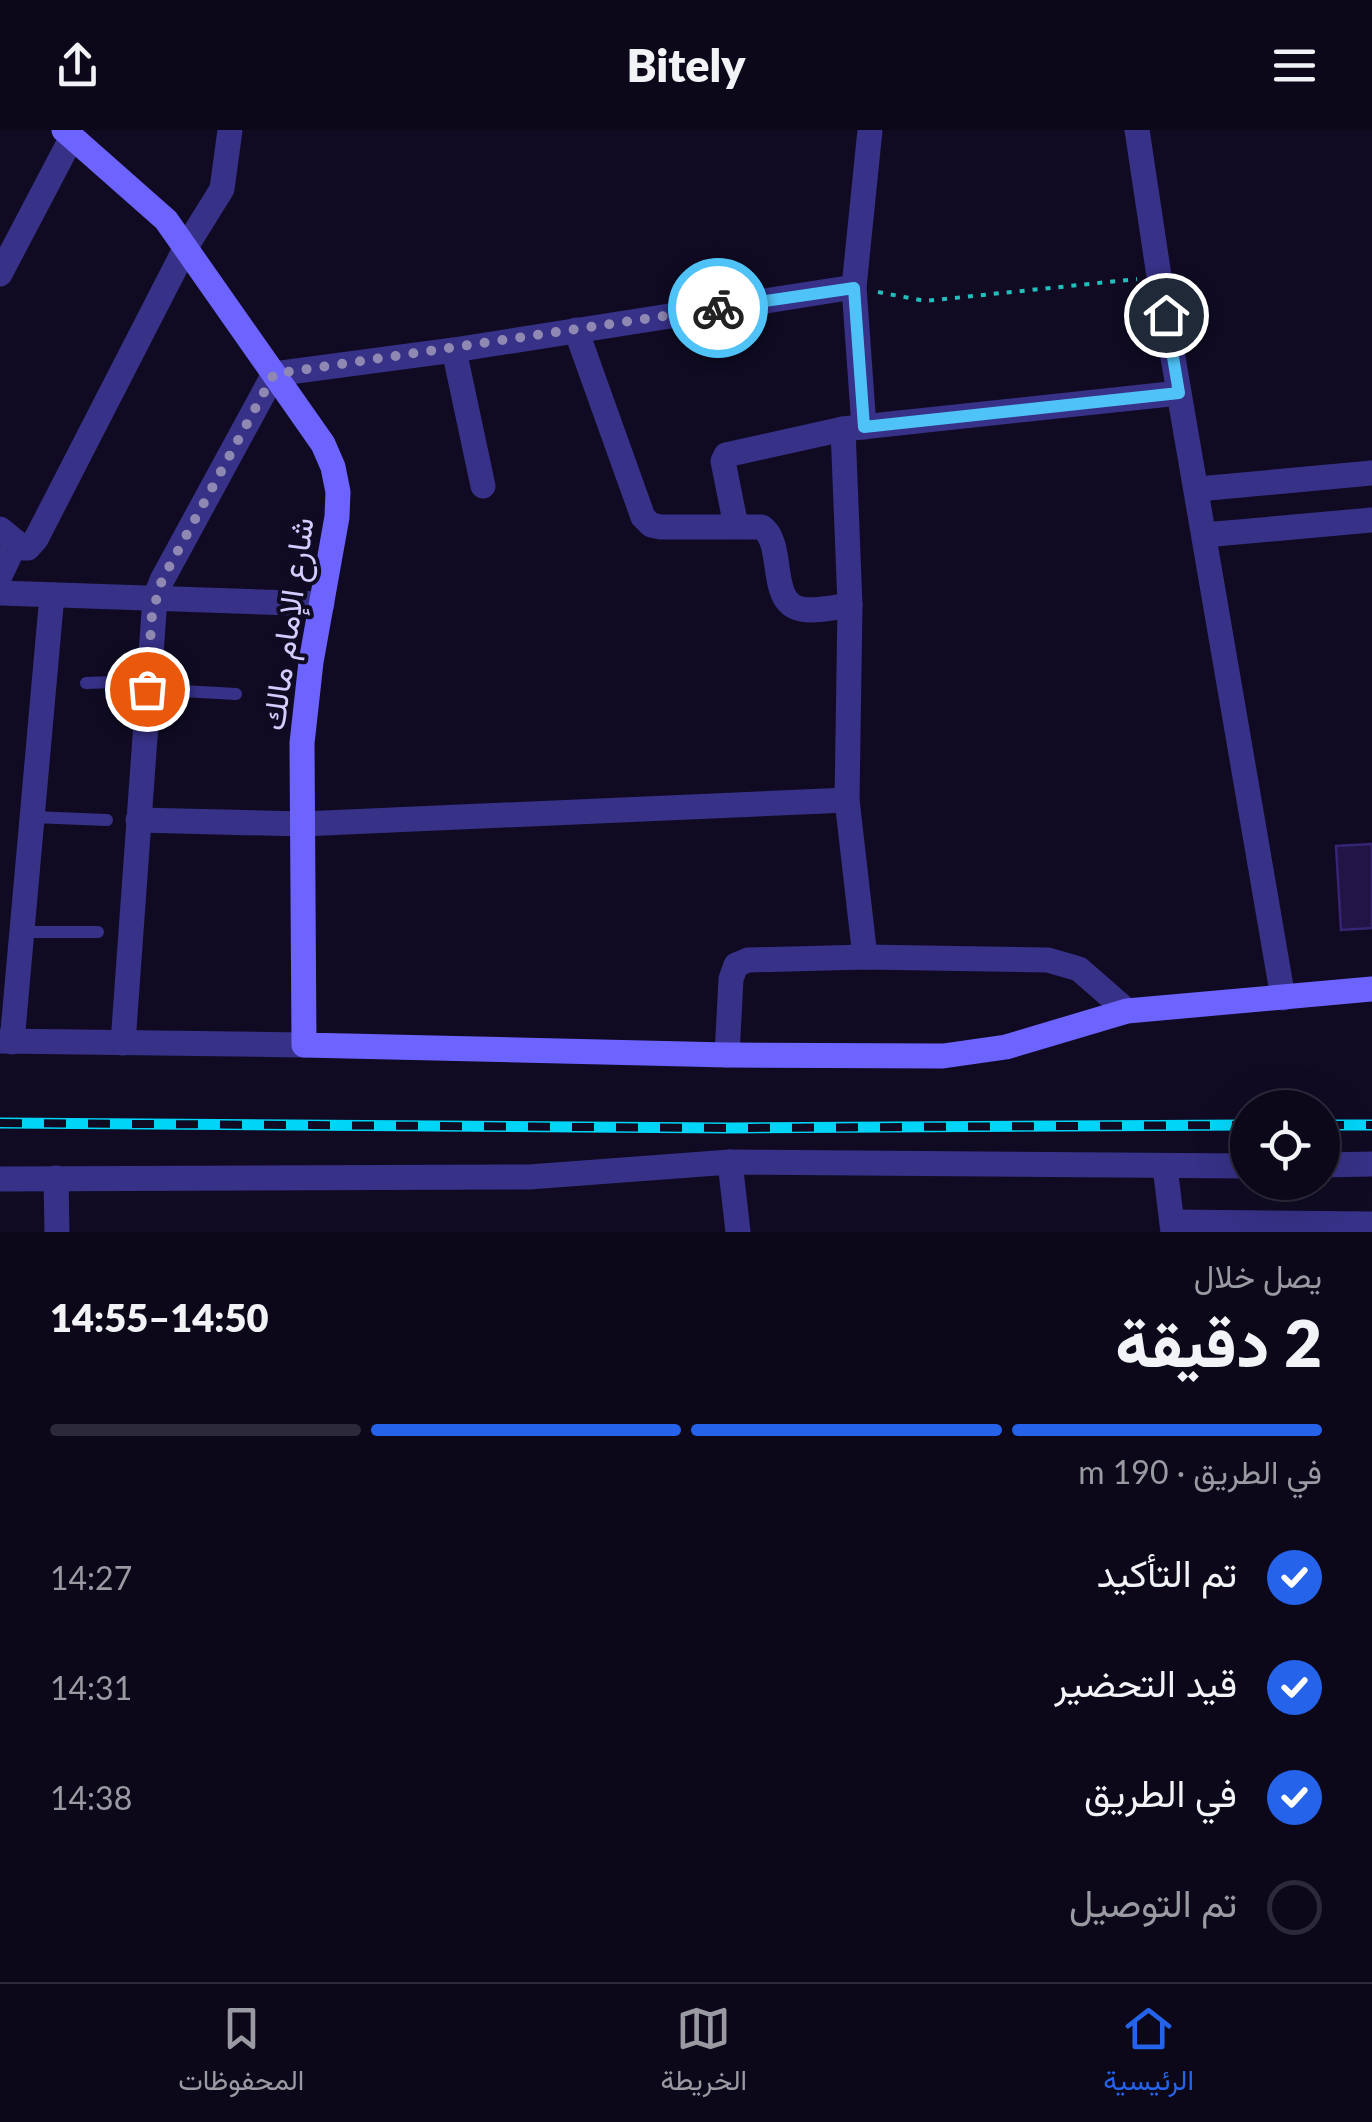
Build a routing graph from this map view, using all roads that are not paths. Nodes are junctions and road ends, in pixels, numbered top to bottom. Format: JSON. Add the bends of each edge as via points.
{"nodes":[{"id":1,"x":230,"y":130,"type":"edge"},
{"id":2,"x":870,"y":130,"type":"edge"},
{"id":3,"x":1137,"y":130,"type":"edge"},
{"id":4,"x":68,"y":133,"type":"edge"},
{"id":5,"x":186,"y":247,"type":"junction"},
{"id":6,"x":0,"y":274,"type":"edge"},
{"id":7,"x":854,"y":288,"type":"junction"},
{"id":8,"x":576,"y":330,"type":"junction"},
{"id":9,"x":454,"y":350,"type":"junction"},
{"id":10,"x":274,"y":374,"type":"junction"},
{"id":11,"x":1179,"y":393,"type":"junction"},
{"id":12,"x":854,"y":428,"type":"junction"},
{"id":13,"x":1372,"y":473,"type":"edge"},
{"id":14,"x":483,"y":486,"type":"dead end"},
{"id":15,"x":1198,"y":489,"type":"junction"},
{"id":16,"x":1372,"y":520,"type":"edge"},
{"id":17,"x":736,"y":526,"type":"junction"},
{"id":18,"x":8,"y":535,"type":"edge"},
{"id":19,"x":1204,"y":535,"type":"junction"},
{"id":20,"x":0,"y":576,"type":"edge"},
{"id":21,"x":0,"y":593,"type":"edge"},
{"id":22,"x":52,"y":595,"type":"junction"},
{"id":23,"x":156,"y":598,"type":"junction"},
{"id":24,"x":322,"y":604,"type":"junction"},
{"id":25,"x":850,"y":605,"type":"junction"},
{"id":26,"x":86,"y":683,"type":"dead end"},
{"id":27,"x":147,"y":685,"type":"junction"},
{"id":28,"x":236,"y":694,"type":"dead end"},
{"id":29,"x":847,"y":800,"type":"junction"},
{"id":30,"x":32,"y":816,"type":"junction"},
{"id":31,"x":107,"y":820,"type":"dead end"},
{"id":32,"x":138,"y":820,"type":"junction"},
{"id":33,"x":302,"y":824,"type":"junction"},
{"id":34,"x":22,"y":932,"type":"junction"},
{"id":35,"x":98,"y":932,"type":"dead end"},
{"id":36,"x":864,"y":957,"type":"junction"},
{"id":37,"x":1372,"y":989,"type":"edge"},
{"id":38,"x":1283,"y":998,"type":"junction"},
{"id":39,"x":1127,"y":1011,"type":"junction"},
{"id":40,"x":6,"y":1042,"type":"edge"},
{"id":41,"x":123,"y":1043,"type":"junction"},
{"id":42,"x":304,"y":1045,"type":"junction"},
{"id":43,"x":728,"y":1056,"type":"junction"},
{"id":44,"x":730,"y":1162,"type":"junction"},
{"id":45,"x":1340,"y":1164,"type":"edge"},
{"id":46,"x":1372,"y":1164,"type":"edge"},
{"id":47,"x":1230,"y":1166,"type":"edge"},
{"id":48,"x":1165,"y":1167,"type":"junction"},
{"id":49,"x":56,"y":1178,"type":"junction"},
{"id":50,"x":0,"y":1179,"type":"edge"},
{"id":51,"x":1372,"y":1224,"type":"edge"},
{"id":52,"x":1172,"y":1227,"type":"edge"},
{"id":53,"x":58,"y":1232,"type":"edge"},
{"id":54,"x":738,"y":1232,"type":"edge"}],
"edges":[{"from":1,"to":5,"type":"street","via":[[222,188]]},
{"from":2,"to":7,"type":"street"},
{"from":3,"to":11,"type":"street"},
{"from":4,"to":5,"type":"street","name":"شارع الإمام مالك","via":[[146,199]]},
{"from":4,"to":6,"type":"street"},
{"from":5,"to":10,"type":"street","name":"شارع الإمام مالك"},
{"from":5,"to":18,"type":"street","via":[[36,539],[28,548]]},
{"from":7,"to":8,"type":"street"},
{"from":7,"to":12,"type":"street"},
{"from":8,"to":9,"type":"street"},
{"from":8,"to":17,"type":"street","via":[[643,517],[662,528]]},
{"from":9,"to":10,"type":"street"},
{"from":9,"to":14,"type":"street"},
{"from":10,"to":23,"type":"street"},
{"from":10,"to":24,"type":"street","name":"شارع الإمام مالك","via":[[333,467],[338,517]]},
{"from":11,"to":12,"type":"street"},
{"from":11,"to":15,"type":"street"},
{"from":12,"to":17,"type":"street","via":[[726,455]]},
{"from":12,"to":25,"type":"street"},
{"from":13,"to":15,"type":"street"},
{"from":15,"to":19,"type":"street"},
{"from":16,"to":19,"type":"street"},
{"from":17,"to":25,"type":"street","via":[[762,526],[770,533],[791,605]]},
{"from":18,"to":20,"type":"street"},
{"from":19,"to":38,"type":"street"},
{"from":21,"to":22,"type":"street"},
{"from":22,"to":23,"type":"street"},
{"from":22,"to":30,"type":"street"},
{"from":23,"to":24,"type":"street"},
{"from":23,"to":27,"type":"street"},
{"from":24,"to":33,"type":"street","name":"شارع الإمام مالك","via":[[304,716]]},
{"from":25,"to":29,"type":"street"},
{"from":26,"to":27,"type":"lane"},
{"from":27,"to":28,"type":"lane"},
{"from":27,"to":32,"type":"street"},
{"from":29,"to":33,"type":"street"},
{"from":29,"to":36,"type":"street"},
{"from":30,"to":31,"type":"lane"},
{"from":30,"to":34,"type":"street"},
{"from":32,"to":33,"type":"street"},
{"from":32,"to":41,"type":"street"},
{"from":33,"to":42,"type":"street","name":"شارع الإمام مالك"},
{"from":34,"to":35,"type":"lane"},
{"from":34,"to":40,"type":"street"},
{"from":36,"to":39,"type":"street","via":[[1064,962]]},
{"from":36,"to":43,"type":"street","via":[[736,965]]},
{"from":37,"to":38,"type":"street"},
{"from":38,"to":39,"type":"street"},
{"from":39,"to":43,"type":"street","via":[[963,1055]]},
{"from":40,"to":41,"type":"street"},
{"from":41,"to":42,"type":"street"},
{"from":42,"to":43,"type":"street"},
{"from":44,"to":48,"type":"street"},
{"from":44,"to":49,"type":"street","via":[[529,1176]]},
{"from":44,"to":54,"type":"street"},
{"from":45,"to":46,"type":"street"},
{"from":47,"to":48,"type":"street"},
{"from":48,"to":52,"type":"street"},
{"from":49,"to":50,"type":"street"},
{"from":49,"to":53,"type":"street"},
{"from":51,"to":52,"type":"street"}]}
